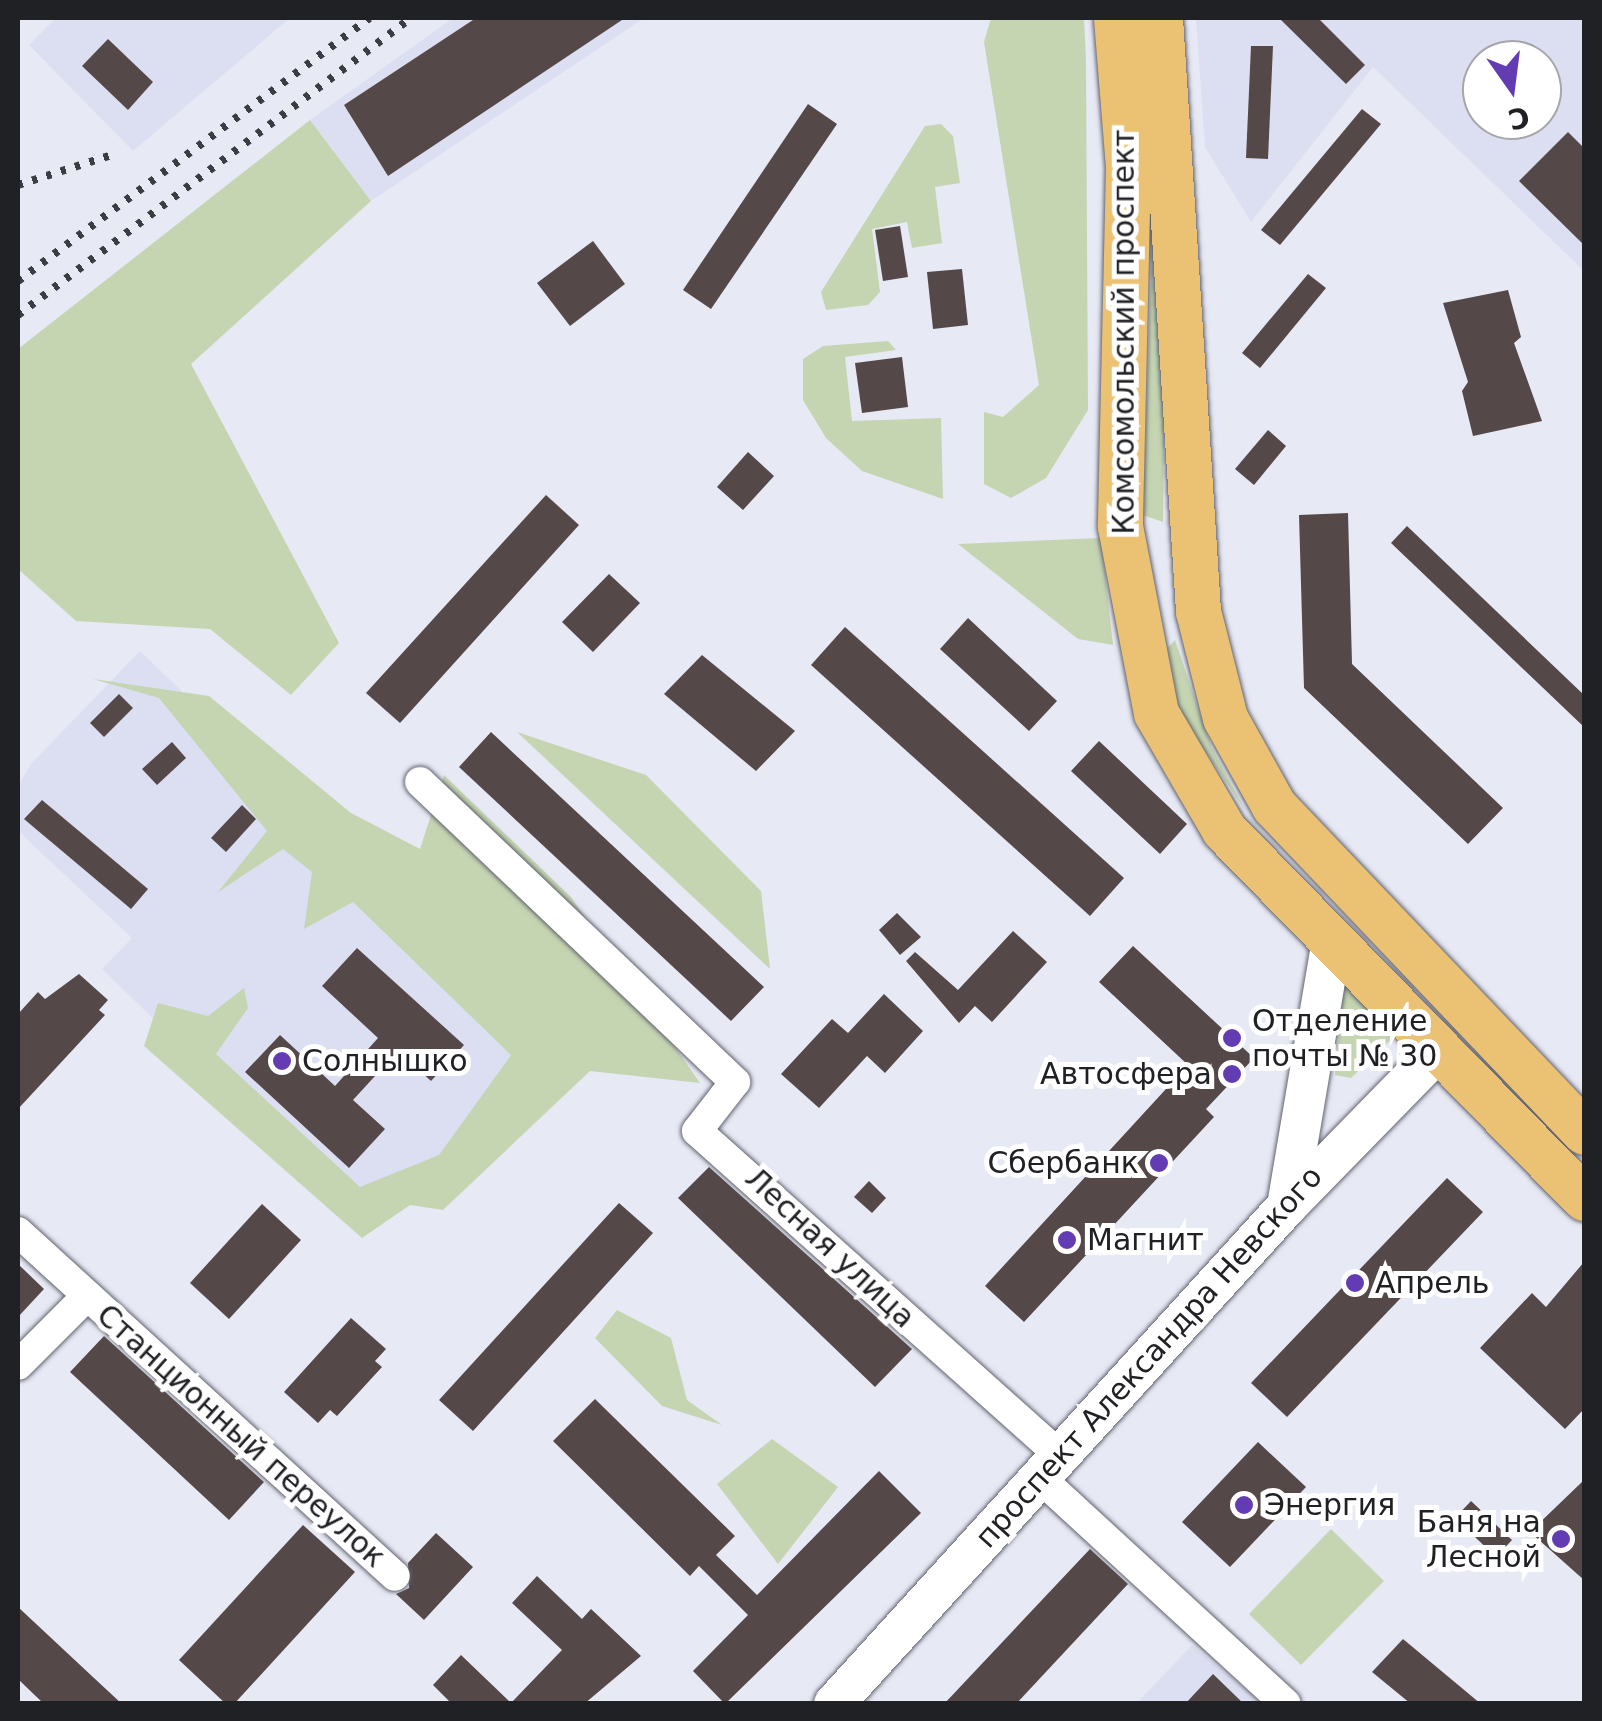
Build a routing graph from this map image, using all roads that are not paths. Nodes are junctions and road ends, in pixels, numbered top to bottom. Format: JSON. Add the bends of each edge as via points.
{"nodes":[{"id":1,"x":1116,"y":18,"type":"edge"},
{"id":2,"x":1160,"y":18,"type":"edge"},
{"id":3,"x":420,"y":782,"type":"dead end"},
{"id":4,"x":1332,"y":940,"type":"junction"},
{"id":5,"x":1472,"y":1018,"type":"junction"},
{"id":6,"x":1440,"y":1050,"type":"junction"},
{"id":7,"x":1584,"y":1132,"type":"edge"},
{"id":8,"x":1584,"y":1198,"type":"edge"},
{"id":9,"x":1287,"y":1206,"type":"junction"},
{"id":10,"x":18,"y":1232,"type":"edge"},
{"id":11,"x":87,"y":1296,"type":"junction"},
{"id":12,"x":18,"y":1365,"type":"edge"},
{"id":13,"x":1049,"y":1466,"type":"junction"},
{"id":14,"x":395,"y":1576,"type":"dead end"},
{"id":15,"x":834,"y":1704,"type":"edge"},
{"id":16,"x":1286,"y":1704,"type":"edge"}],
"edges":[{"from":1,"to":4,"type":"main road","name":"Комсомольский проспект","via":[[1128,166],[1120,526],[1140,650],[1156,712],[1224,830]]},
{"from":2,"to":5,"type":"main road","name":"Комсомольский проспект","via":[[1198,612],[1220,702],[1248,768],[1274,806]]},
{"from":3,"to":13,"type":"street","name":"Лесная улица","via":[[735,1082],[697,1131]]},
{"from":4,"to":6,"type":"main road","name":"Комсомольский проспект"},
{"from":4,"to":9,"type":"main road"},
{"from":5,"to":6,"type":"main road","name":"проспект Александра Невского"},
{"from":5,"to":7,"type":"main road","name":"Комсомольский проспект"},
{"from":6,"to":8,"type":"main road","name":"Комсомольский проспект"},
{"from":6,"to":9,"type":"main road","name":"проспект Александра Невского"},
{"from":9,"to":13,"type":"main road","name":"проспект Александра Невского"},
{"from":10,"to":11,"type":"street","name":"Станционный переулок"},
{"from":11,"to":12,"type":"street","name":"Станционный переулок"},
{"from":11,"to":14,"type":"street","name":"Станционный переулок"},
{"from":13,"to":15,"type":"main road","name":"проспект Александра Невского"},
{"from":13,"to":16,"type":"street","name":"Лесная улица"}]}
